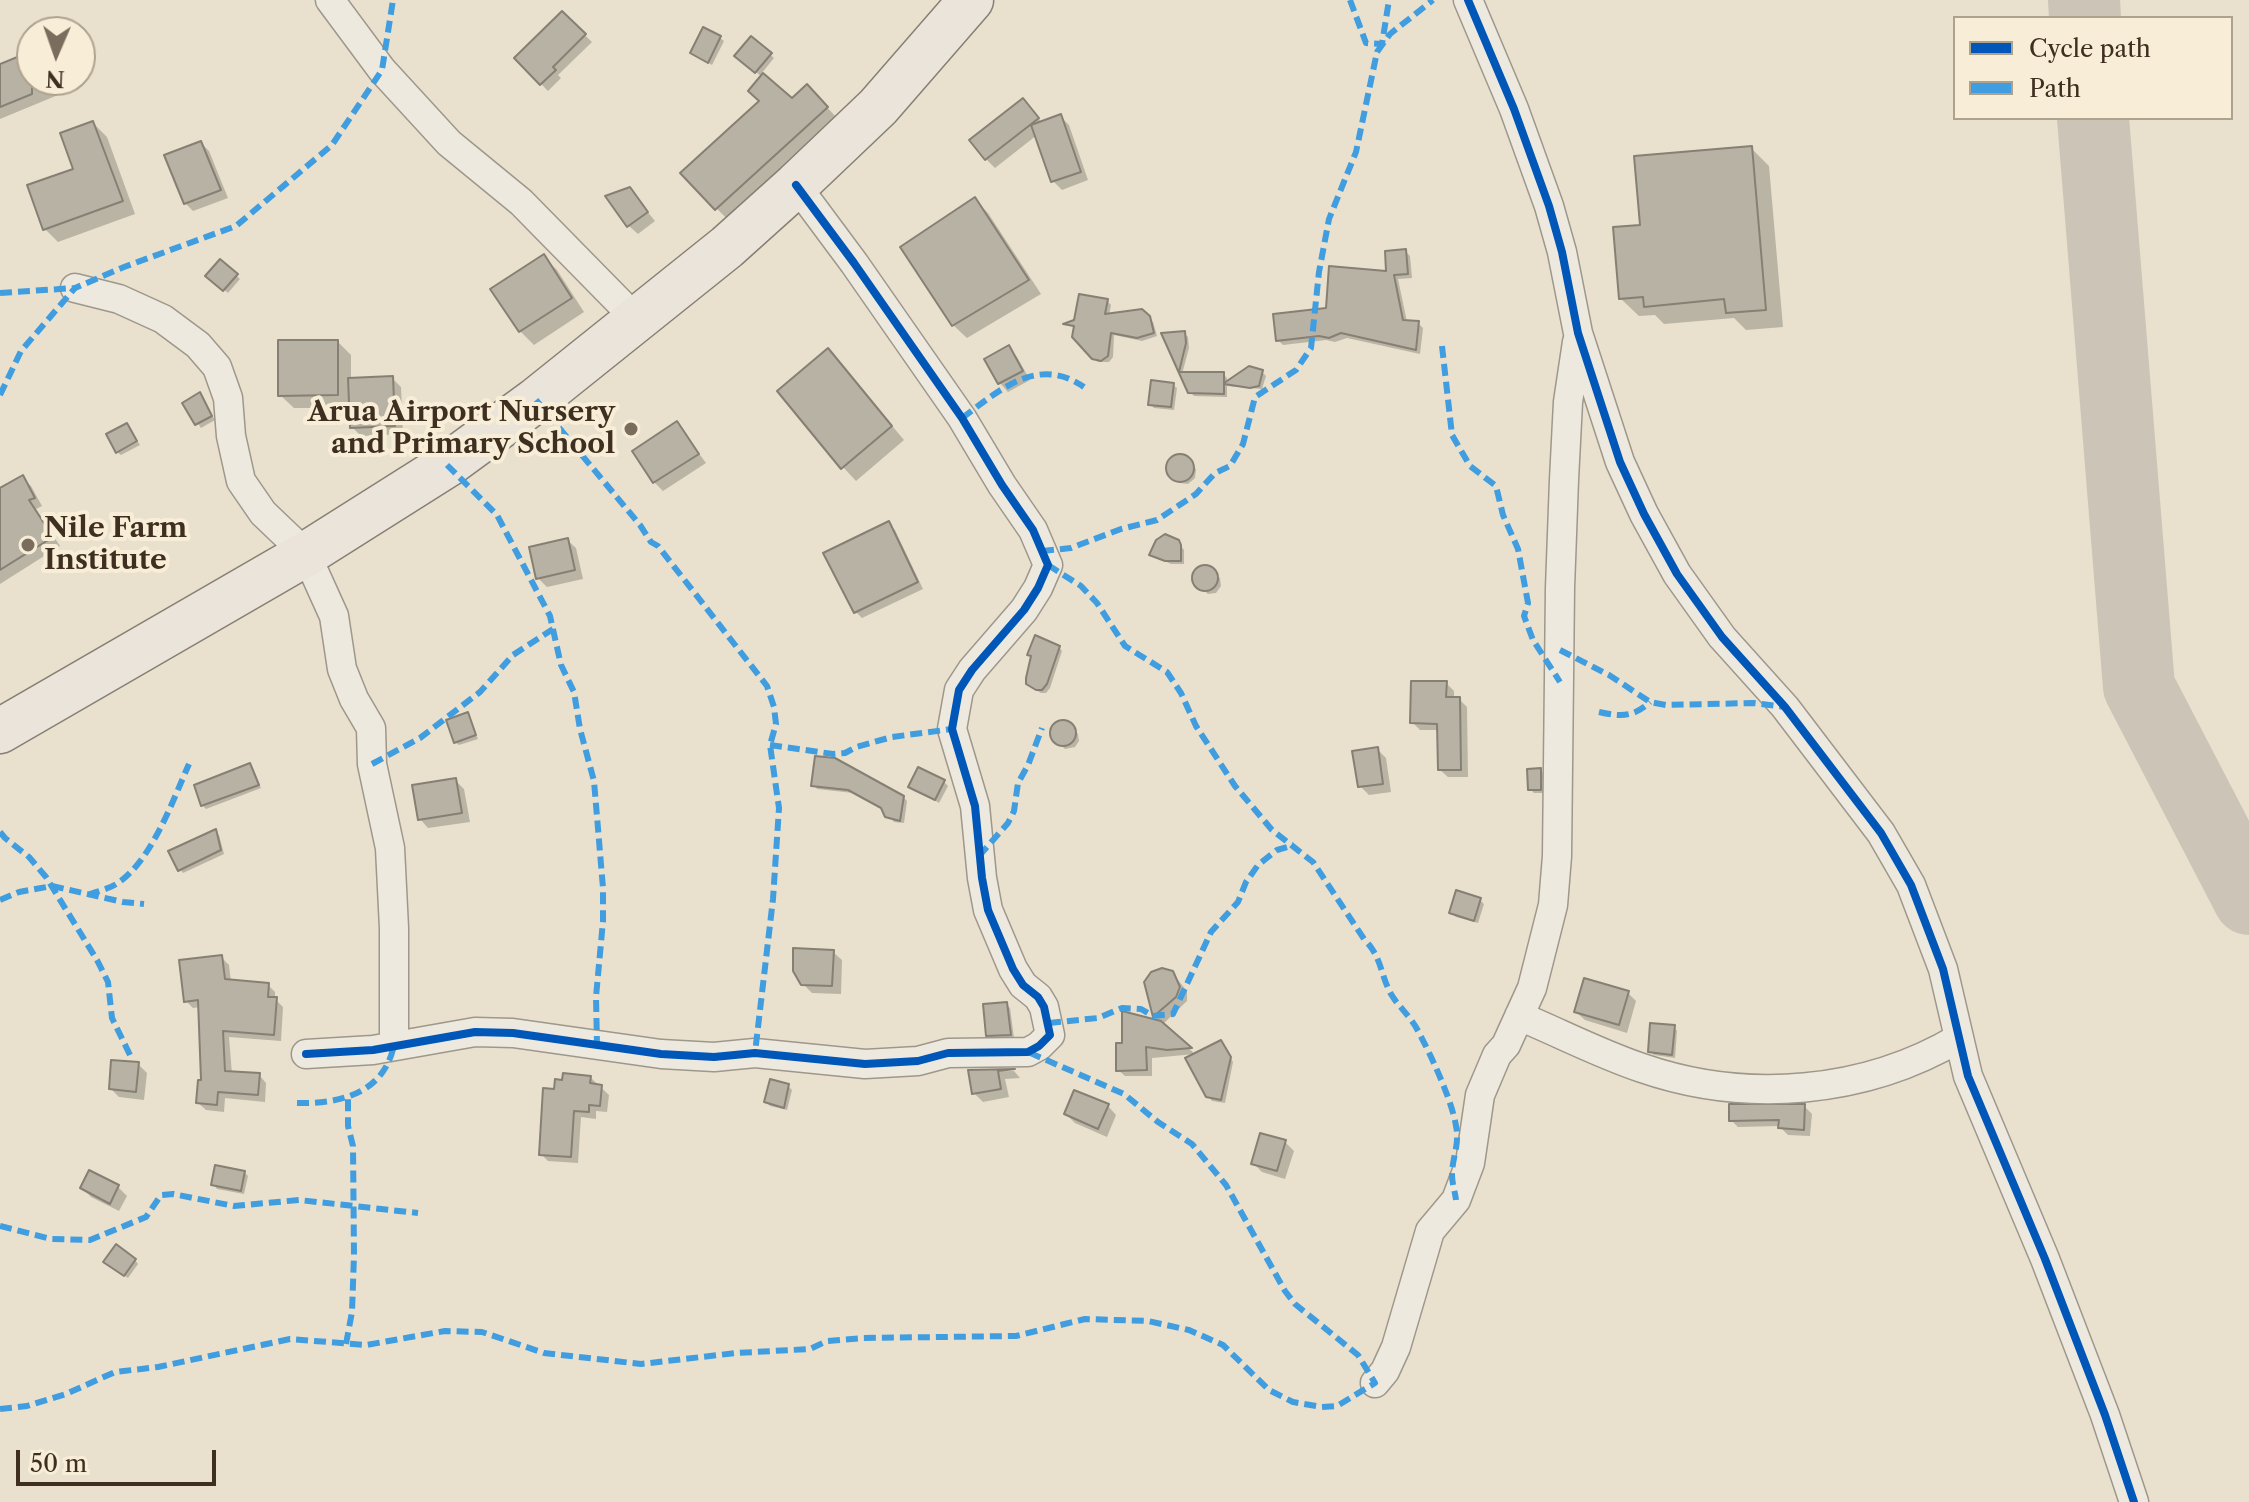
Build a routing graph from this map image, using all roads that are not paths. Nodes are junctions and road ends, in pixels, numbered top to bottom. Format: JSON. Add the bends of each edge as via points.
{"nodes":[{"id":1,"x":330,"y":0,"type":"edge"},
{"id":2,"x":971,"y":0,"type":"edge"},
{"id":3,"x":1468,"y":0,"type":"edge"},
{"id":4,"x":796,"y":185,"type":"junction"},
{"id":5,"x":75,"y":288,"type":"dead end"},
{"id":6,"x":637,"y":320,"type":"junction"},
{"id":7,"x":1578,"y":333,"type":"junction"},
{"id":8,"x":306,"y":554,"type":"junction"},
{"id":9,"x":0,"y":731,"type":"edge"},
{"id":10,"x":1519,"y":1016,"type":"junction"},
{"id":11,"x":1959,"y":1038,"type":"junction"},
{"id":12,"x":394,"y":1045,"type":"junction"},
{"id":13,"x":306,"y":1054,"type":"dead end"},
{"id":14,"x":1375,"y":1383,"type":"dead end"},
{"id":15,"x":2134,"y":1502,"type":"edge"}],
"edges":[{"from":1,"to":6,"type":"street","via":[[382,70],[449,143],[521,202]]},
{"from":2,"to":4,"type":"main road","via":[[878,107]]},
{"from":3,"to":7,"type":"street","via":[[1549,206]]},
{"from":4,"to":6,"type":"main road"},
{"from":4,"to":12,"type":"street","via":[[962,418],[1033,530],[1048,565],[1024,610],[959,690],[952,729],[975,806],[988,910],[1013,969],[1044,1007],[1050,1035],[1028,1052],[948,1053],[880,1065],[755,1053],[661,1054],[513,1033],[475,1032]]},
{"from":5,"to":8,"type":"street","via":[[119,299],[163,319],[198,345],[217,367],[228,398],[241,481],[263,513]]},
{"from":6,"to":8,"type":"main road","via":[[447,465]]},
{"from":7,"to":10,"type":"street","via":[[1564,480],[1554,896],[1532,988]]},
{"from":7,"to":11,"type":"street","via":[[1620,462],[1677,574],[1881,833],[1911,885],[1943,969]]},
{"from":8,"to":9,"type":"main road"},
{"from":8,"to":12,"type":"street","via":[[334,616],[342,669],[371,728],[372,764],[390,848]]},
{"from":10,"to":11,"type":"street","via":[[1642,1068],[1690,1081],[1761,1090],[1831,1086],[1901,1067]]},
{"from":10,"to":14,"type":"street","via":[[1480,1095],[1470,1163],[1456,1200],[1430,1231],[1396,1347]]},
{"from":11,"to":15,"type":"street","via":[[1968,1076],[2045,1259]]},
{"from":12,"to":13,"type":"street"}]}
